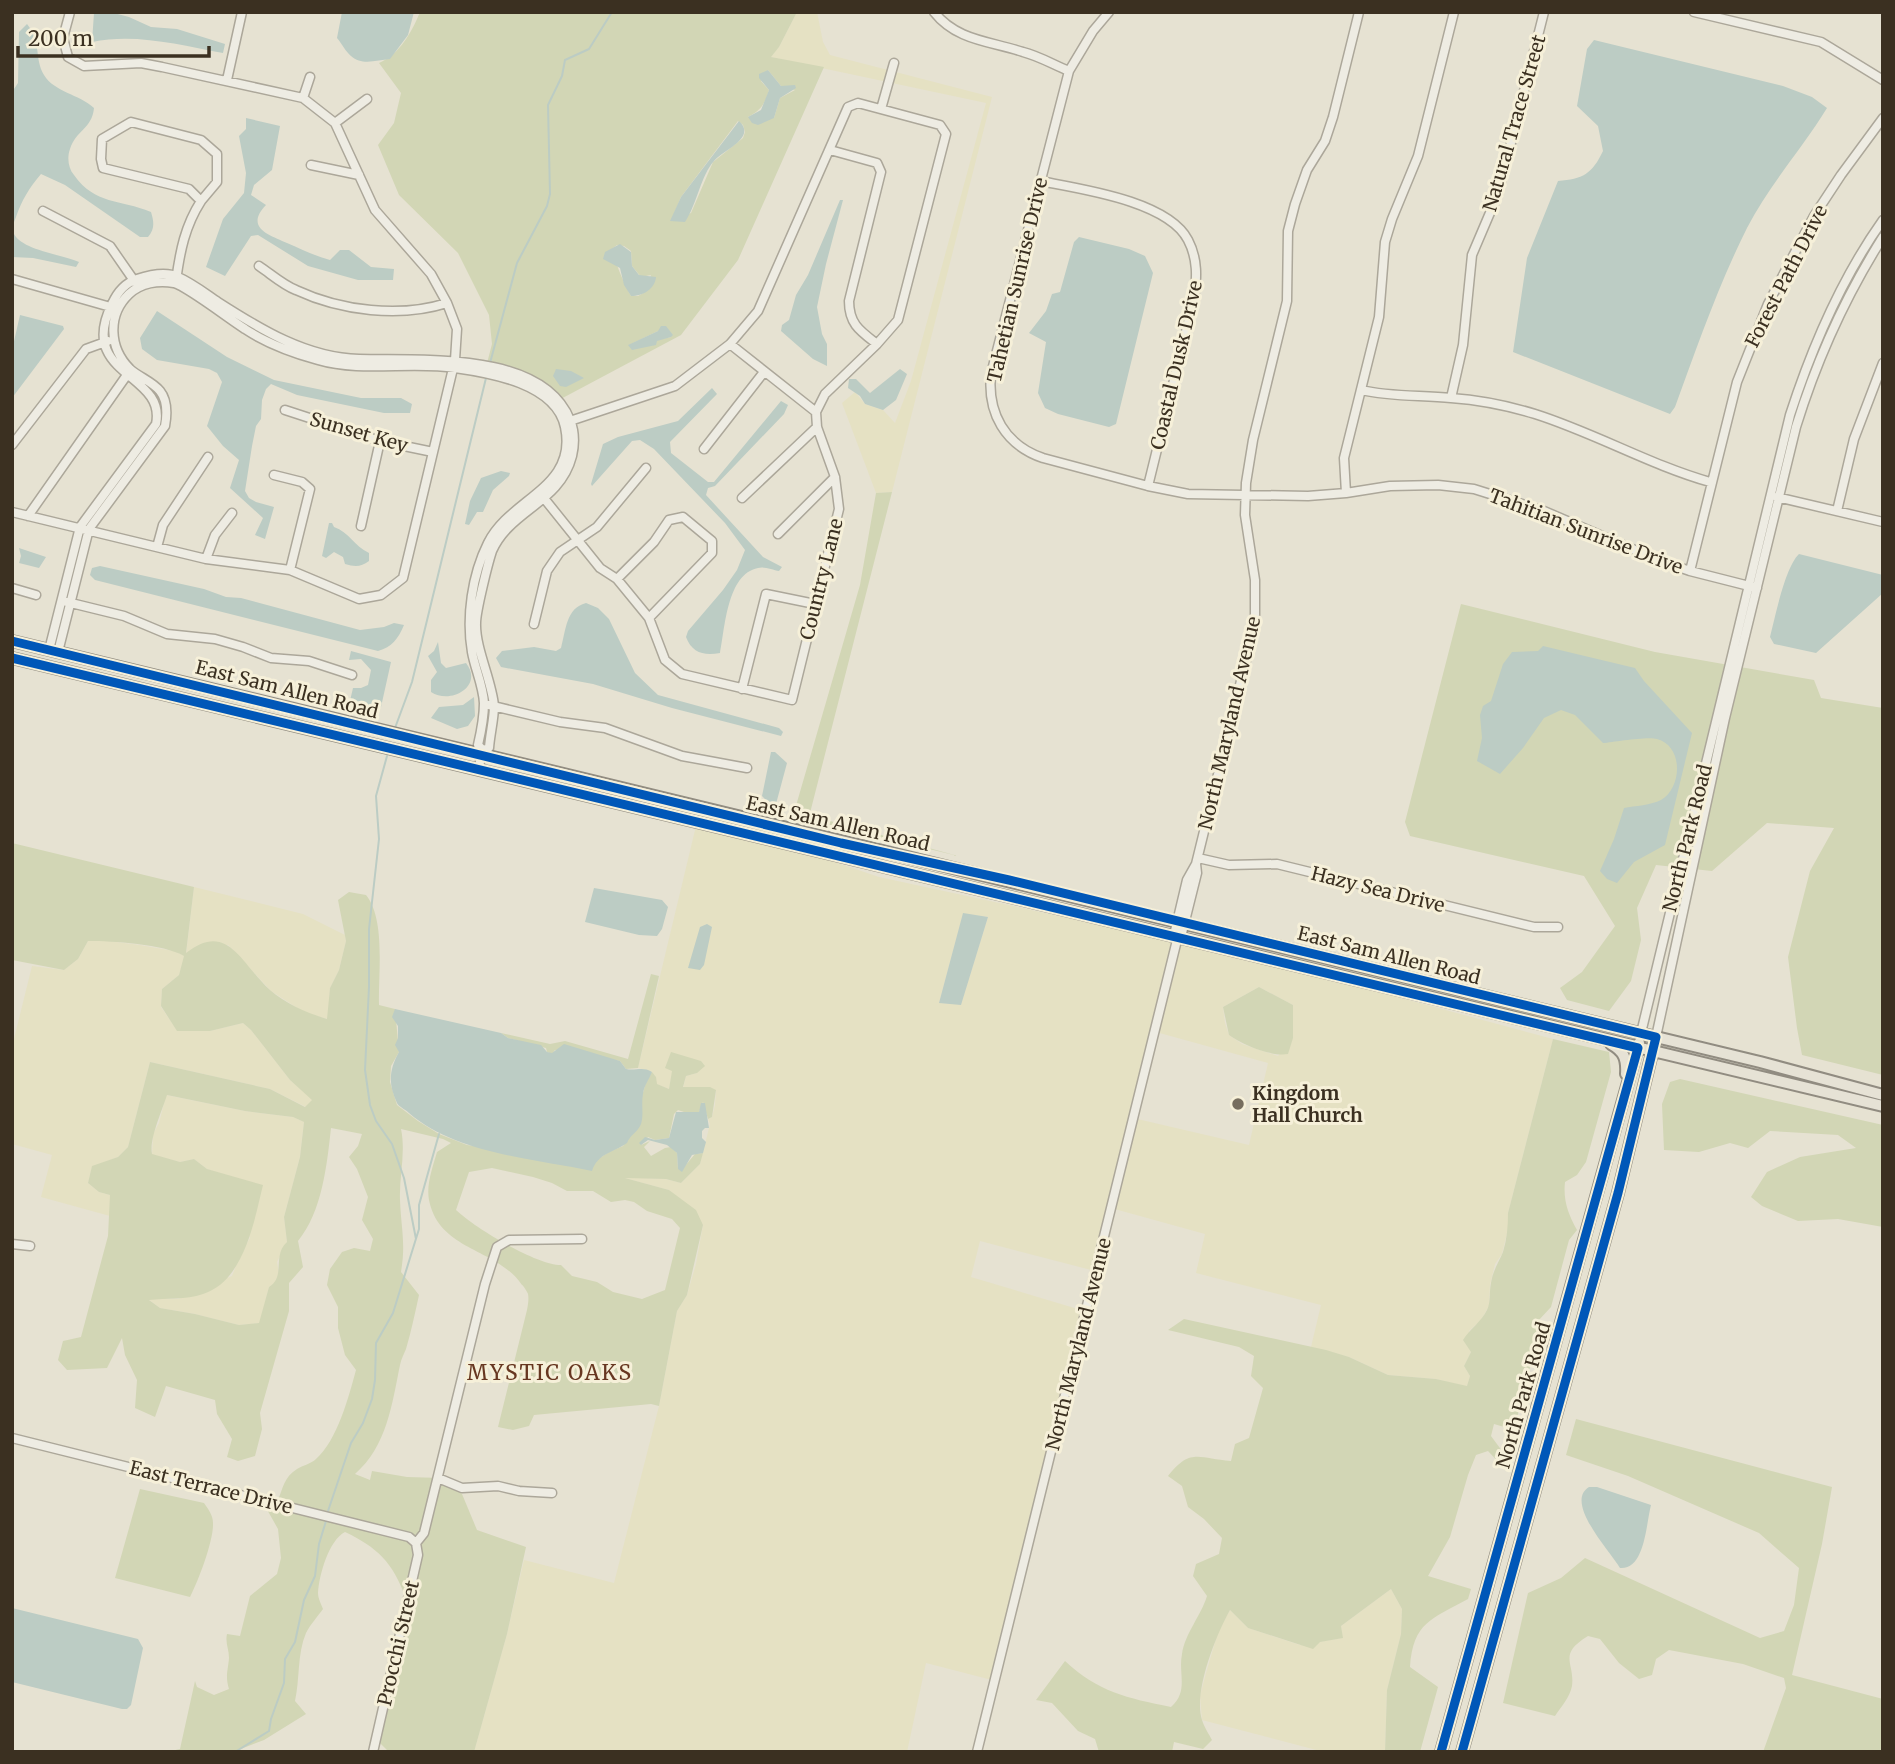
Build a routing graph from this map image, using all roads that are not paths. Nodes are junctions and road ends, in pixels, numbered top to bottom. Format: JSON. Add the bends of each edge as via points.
{"nodes":[{"id":1,"x":70,"y":12,"type":"edge"},
{"id":2,"x":241,"y":12,"type":"edge"},
{"id":3,"x":934,"y":12,"type":"edge"},
{"id":4,"x":1109,"y":12,"type":"edge"},
{"id":5,"x":1359,"y":12,"type":"edge"},
{"id":6,"x":1454,"y":12,"type":"edge"},
{"id":7,"x":1545,"y":12,"type":"edge"},
{"id":8,"x":1694,"y":12,"type":"edge"},
{"id":9,"x":894,"y":63,"type":"dead end"},
{"id":10,"x":1069,"y":71,"type":"junction"},
{"id":11,"x":310,"y":77,"type":"dead end"},
{"id":12,"x":227,"y":80,"type":"junction"},
{"id":13,"x":1883,"y":80,"type":"edge"},
{"id":14,"x":303,"y":98,"type":"junction"},
{"id":15,"x":367,"y":99,"type":"dead end"},
{"id":16,"x":881,"y":109,"type":"junction"},
{"id":17,"x":1883,"y":118,"type":"edge"},
{"id":18,"x":335,"y":123,"type":"junction"},
{"id":19,"x":831,"y":150,"type":"junction"},
{"id":20,"x":311,"y":165,"type":"dead end"},
{"id":21,"x":359,"y":175,"type":"junction"},
{"id":22,"x":1040,"y":181,"type":"junction"},
{"id":23,"x":201,"y":201,"type":"junction"},
{"id":24,"x":43,"y":211,"type":"dead end"},
{"id":25,"x":1883,"y":220,"type":"edge"},
{"id":26,"x":1883,"y":237,"type":"edge"},
{"id":27,"x":259,"y":266,"type":"dead end"},
{"id":28,"x":12,"y":279,"type":"edge"},
{"id":29,"x":176,"y":280,"type":"junction"},
{"id":30,"x":136,"y":283,"type":"junction"},
{"id":31,"x":447,"y":303,"type":"junction"},
{"id":32,"x":114,"y":308,"type":"junction"},
{"id":33,"x":113,"y":340,"type":"junction"},
{"id":34,"x":103,"y":342,"type":"junction"},
{"id":35,"x":730,"y":344,"type":"junction"},
{"id":36,"x":877,"y":344,"type":"junction"},
{"id":37,"x":1883,"y":363,"type":"edge"},
{"id":38,"x":454,"y":364,"type":"junction"},
{"id":39,"x":129,"y":372,"type":"junction"},
{"id":40,"x":764,"y":372,"type":"junction"},
{"id":41,"x":1361,"y":390,"type":"junction"},
{"id":42,"x":1451,"y":398,"type":"junction"},
{"id":43,"x":285,"y":410,"type":"dead end"},
{"id":44,"x":816,"y":412,"type":"junction"},
{"id":45,"x":567,"y":422,"type":"junction"},
{"id":46,"x":817,"y":428,"type":"junction"},
{"id":47,"x":380,"y":441,"type":"junction"},
{"id":48,"x":12,"y":445,"type":"edge"},
{"id":49,"x":704,"y":449,"type":"dead end"},
{"id":50,"x":433,"y":452,"type":"junction"},
{"id":51,"x":208,"y":457,"type":"dead end"},
{"id":52,"x":646,"y":468,"type":"dead end"},
{"id":53,"x":274,"y":475,"type":"dead end"},
{"id":54,"x":835,"y":477,"type":"junction"},
{"id":55,"x":1710,"y":482,"type":"junction"},
{"id":56,"x":1148,"y":486,"type":"junction"},
{"id":57,"x":1346,"y":494,"type":"junction"},
{"id":58,"x":542,"y":495,"type":"junction"},
{"id":59,"x":1245,"y":495,"type":"junction"},
{"id":60,"x":1774,"y":496,"type":"junction"},
{"id":61,"x":742,"y":498,"type":"dead end"},
{"id":62,"x":1837,"y":511,"type":"junction"},
{"id":63,"x":12,"y":512,"type":"edge"},
{"id":64,"x":232,"y":513,"type":"dead end"},
{"id":65,"x":27,"y":516,"type":"junction"},
{"id":66,"x":1883,"y":522,"type":"edge"},
{"id":67,"x":361,"y":526,"type":"dead end"},
{"id":68,"x":85,"y":528,"type":"junction"},
{"id":69,"x":778,"y":534,"type":"dead end"},
{"id":70,"x":579,"y":540,"type":"junction"},
{"id":71,"x":157,"y":547,"type":"junction"},
{"id":72,"x":206,"y":559,"type":"junction"},
{"id":73,"x":290,"y":570,"type":"junction"},
{"id":74,"x":1690,"y":571,"type":"junction"},
{"id":75,"x":617,"y":579,"type":"junction"},
{"id":76,"x":1747,"y":585,"type":"junction"},
{"id":77,"x":1757,"y":588,"type":"junction"},
{"id":78,"x":12,"y":589,"type":"edge"},
{"id":79,"x":36,"y":595,"type":"dead end"},
{"id":80,"x":65,"y":601,"type":"junction"},
{"id":81,"x":815,"y":604,"type":"junction"},
{"id":82,"x":649,"y":618,"type":"junction"},
{"id":83,"x":534,"y":624,"type":"dead end"},
{"id":84,"x":12,"y":641,"type":"edge"},
{"id":85,"x":53,"y":651,"type":"junction"},
{"id":86,"x":12,"y":658,"type":"edge"},
{"id":87,"x":352,"y":676,"type":"dead end"},
{"id":88,"x":485,"y":682,"type":"junction"},
{"id":89,"x":742,"y":689,"type":"junction"},
{"id":90,"x":484,"y":704,"type":"junction"},
{"id":91,"x":494,"y":706,"type":"junction"},
{"id":92,"x":487,"y":725,"type":"junction"},
{"id":93,"x":482,"y":752,"type":"junction"},
{"id":94,"x":747,"y":768,"type":"dead end"},
{"id":95,"x":478,"y":770,"type":"junction"},
{"id":96,"x":1197,"y":861,"type":"junction"},
{"id":97,"x":1181,"y":922,"type":"junction"},
{"id":98,"x":1558,"y":927,"type":"dead end"},
{"id":99,"x":1178,"y":936,"type":"junction"},
{"id":100,"x":1642,"y":1033,"type":"junction"},
{"id":101,"x":1656,"y":1037,"type":"junction"},
{"id":102,"x":1603,"y":1039,"type":"junction"},
{"id":103,"x":1638,"y":1048,"type":"junction"},
{"id":104,"x":1653,"y":1051,"type":"junction"},
{"id":105,"x":1627,"y":1088,"type":"junction"},
{"id":106,"x":1883,"y":1094,"type":"edge"},
{"id":107,"x":1883,"y":1106,"type":"edge"},
{"id":108,"x":582,"y":1239,"type":"dead end"},
{"id":109,"x":12,"y":1244,"type":"edge"},
{"id":110,"x":30,"y":1247,"type":"dead end"},
{"id":111,"x":12,"y":1438,"type":"edge"},
{"id":112,"x":438,"y":1478,"type":"junction"},
{"id":113,"x":552,"y":1493,"type":"dead end"},
{"id":114,"x":416,"y":1544,"type":"junction"},
{"id":115,"x":373,"y":1752,"type":"edge"},
{"id":116,"x":977,"y":1752,"type":"edge"},
{"id":117,"x":1441,"y":1752,"type":"edge"},
{"id":118,"x":1462,"y":1752,"type":"edge"}],
"edges":[{"from":1,"to":12,"type":"street","via":[[63,38],[68,57],[84,66],[141,63]]},
{"from":2,"to":12,"type":"street"},
{"from":3,"to":10,"type":"street","via":[[961,35],[1025,52]]},
{"from":4,"to":10,"type":"street","name":"Tahetian Sunrise Drive"},
{"from":5,"to":59,"type":"street","name":"North Maryland Avenue","via":[[1333,117],[1307,170],[1288,231],[1287,301],[1248,462]]},
{"from":6,"to":41,"type":"street","via":[[1418,156],[1385,242],[1379,317]]},
{"from":7,"to":42,"type":"street","name":"Natural Trace Street","via":[[1498,194],[1472,255],[1463,345]]},
{"from":8,"to":13,"type":"street","via":[[1821,42]]},
{"from":9,"to":16,"type":"street"},
{"from":10,"to":22,"type":"street","name":"Tahetian Sunrise Drive"},
{"from":11,"to":14,"type":"street"},
{"from":12,"to":14,"type":"street"},
{"from":14,"to":18,"type":"street"},
{"from":15,"to":18,"type":"street"},
{"from":16,"to":19,"type":"street","via":[[858,103],[848,107]]},
{"from":16,"to":36,"type":"street","via":[[940,125],[946,134],[898,320]]},
{"from":17,"to":55,"type":"street","name":"Forest Path Drive","via":[[1814,216],[1768,304],[1737,382]]},
{"from":18,"to":21,"type":"street"},
{"from":19,"to":35,"type":"street","via":[[758,311]]},
{"from":19,"to":36,"type":"street","via":[[877,163],[881,172],[849,309],[860,331]]},
{"from":20,"to":21,"type":"street"},
{"from":21,"to":31,"type":"street","via":[[376,210],[431,274]]},
{"from":22,"to":56,"type":"street","name":"Tahetian Sunrise Drive","via":[[991,374],[994,413],[1008,437],[1031,454]]},
{"from":22,"to":56,"type":"street","name":"Coastal Dusk Drive","via":[[1154,211],[1188,238],[1198,275]]},
{"from":23,"to":23,"type":"street","via":[[217,182],[217,154],[201,140],[131,122],[102,139],[103,168],[189,188]]},
{"from":23,"to":29,"type":"street","via":[[183,238]]},
{"from":24,"to":30,"type":"street","via":[[110,246]]},
{"from":25,"to":60,"type":"street","name":"North Park Road","via":[[1830,310],[1810,359],[1790,415]]},
{"from":26,"to":60,"type":"street","name":"North Park Road","via":[[1853,287],[1819,361]]},
{"from":27,"to":31,"type":"street","via":[[295,290],[333,303],[378,311],[428,309]]},
{"from":28,"to":32,"type":"street"},
{"from":29,"to":30,"type":"street"},
{"from":29,"to":38,"type":"street","via":[[249,331],[290,352],[357,366]]},
{"from":30,"to":32,"type":"street"},
{"from":31,"to":38,"type":"street","via":[[457,329]]},
{"from":32,"to":33,"type":"street"},
{"from":32,"to":34,"type":"street"},
{"from":33,"to":34,"type":"street"},
{"from":33,"to":39,"type":"street"},
{"from":34,"to":39,"type":"street","via":[[110,359]]},
{"from":34,"to":48,"type":"street","via":[[86,349]]},
{"from":35,"to":40,"type":"street"},
{"from":35,"to":45,"type":"street","via":[[675,386]]},
{"from":36,"to":44,"type":"street","via":[[825,394]]},
{"from":37,"to":62,"type":"street","via":[[1854,439]]},
{"from":38,"to":45,"type":"street","via":[[547,388]]},
{"from":38,"to":50,"type":"street"},
{"from":39,"to":65,"type":"street"},
{"from":39,"to":68,"type":"street","via":[[160,391],[156,424]]},
{"from":40,"to":44,"type":"street"},
{"from":40,"to":49,"type":"street"},
{"from":41,"to":42,"type":"street"},
{"from":41,"to":57,"type":"street","via":[[1344,457]]},
{"from":42,"to":55,"type":"street","via":[[1535,414]]},
{"from":43,"to":47,"type":"street","name":"Sunset Key"},
{"from":44,"to":46,"type":"street","name":"Country Lane"},
{"from":45,"to":58,"type":"street","via":[[575,442],[568,468],[559,484]]},
{"from":46,"to":54,"type":"street","name":"Country Lane"},
{"from":46,"to":61,"type":"street"},
{"from":47,"to":50,"type":"street","name":"Sunset Key"},
{"from":47,"to":67,"type":"street"},
{"from":50,"to":73,"type":"street","via":[[402,578],[381,595],[359,599]]},
{"from":51,"to":71,"type":"street","via":[[163,525]]},
{"from":52,"to":70,"type":"street","via":[[597,527]]},
{"from":53,"to":73,"type":"street","via":[[302,482],[310,489]]},
{"from":54,"to":69,"type":"street"},
{"from":54,"to":81,"type":"street","name":"Country Lane","via":[[839,509]]},
{"from":55,"to":74,"type":"street","name":"Forest Path Drive"},
{"from":56,"to":59,"type":"street","name":"Tahetian Sunrise Drive","via":[[1188,494]]},
{"from":57,"to":59,"type":"street","name":"Tahitian Sunrise Drive"},
{"from":57,"to":74,"type":"street","name":"Tahitian Sunrise Drive","via":[[1390,486],[1474,489],[1544,511]]},
{"from":58,"to":70,"type":"street","name":"Country Lane"},
{"from":58,"to":88,"type":"street","via":[[506,529],[481,582],[475,624]]},
{"from":59,"to":96,"type":"street","name":"North Maryland Avenue","via":[[1255,615]]},
{"from":60,"to":62,"type":"street"},
{"from":60,"to":76,"type":"street","name":"North Park Road"},
{"from":60,"to":77,"type":"street","name":"North Park Road"},
{"from":62,"to":66,"type":"street"},
{"from":63,"to":65,"type":"street"},
{"from":64,"to":72,"type":"street"},
{"from":65,"to":68,"type":"street"},
{"from":68,"to":71,"type":"street"},
{"from":68,"to":80,"type":"street"},
{"from":70,"to":75,"type":"street","name":"Country Lane","via":[[600,568]]},
{"from":70,"to":83,"type":"street","via":[[560,552],[547,571]]},
{"from":71,"to":72,"type":"street"},
{"from":72,"to":73,"type":"street"},
{"from":74,"to":76,"type":"street","name":"Tahitian Sunrise Drive"},
{"from":75,"to":82,"type":"street","name":"Country Lane"},
{"from":75,"to":82,"type":"street","via":[[669,520],[683,517],[712,541],[712,553]]},
{"from":76,"to":77,"type":"street","name":"Tahitian Sunrise Drive"},
{"from":76,"to":100,"type":"street","name":"North Park Road"},
{"from":77,"to":101,"type":"street","name":"North Park Road"},
{"from":78,"to":79,"type":"street"},
{"from":80,"to":85,"type":"street"},
{"from":80,"to":87,"type":"street","via":[[167,634],[215,639],[271,658],[309,661]]},
{"from":81,"to":89,"type":"street","via":[[766,594]]},
{"from":81,"to":89,"type":"street","name":"Country Lane","via":[[792,701]]},
{"from":82,"to":89,"type":"street","name":"Country Lane","via":[[665,660],[682,674]]},
{"from":84,"to":85,"type":"main road","name":"East Sam Allen Road"},
{"from":85,"to":93,"type":"main road","name":"East Sam Allen Road"},
{"from":86,"to":95,"type":"main road","name":"East Sam Allen Road"},
{"from":88,"to":90,"type":"street"},
{"from":88,"to":91,"type":"street"},
{"from":90,"to":91,"type":"street"},
{"from":90,"to":92,"type":"street"},
{"from":91,"to":92,"type":"street"},
{"from":91,"to":94,"type":"street","via":[[605,728],[675,754]]},
{"from":92,"to":93,"type":"street","via":[[478,745]]},
{"from":93,"to":95,"type":"street"},
{"from":93,"to":97,"type":"main road","name":"East Sam Allen Road","via":[[841,843]]},
{"from":95,"to":99,"type":"main road","name":"East Sam Allen Road"},
{"from":96,"to":97,"type":"street","name":"North Maryland Avenue","via":[[1187,880]]},
{"from":96,"to":98,"type":"street","name":"Hazy Sea Drive","via":[[1277,864],[1534,927]]},
{"from":97,"to":99,"type":"street","name":"North Maryland Avenue"},
{"from":97,"to":100,"type":"main road","name":"East Sam Allen Road"},
{"from":99,"to":102,"type":"main road","name":"East Sam Allen Road"},
{"from":99,"to":116,"type":"street","name":"North Maryland Avenue"},
{"from":100,"to":101,"type":"main road","name":"East Sam Allen Road"},
{"from":100,"to":103,"type":"main road","name":"North Park Road"},
{"from":101,"to":104,"type":"main road","name":"North Park Road"},
{"from":101,"to":106,"type":"main road","name":"East Sam Allen Road"},
{"from":102,"to":103,"type":"main road","name":"East Sam Allen Road"},
{"from":102,"to":105,"type":"main road","via":[[1626,1058]]},
{"from":103,"to":104,"type":"main road","name":"East Sam Allen Road"},
{"from":103,"to":105,"type":"main road","name":"North Park Road"},
{"from":104,"to":107,"type":"main road","name":"East Sam Allen Road"},
{"from":104,"to":118,"type":"main road","name":"North Park Road","via":[[1615,1206]]},
{"from":105,"to":117,"type":"main road","name":"North Park Road"},
{"from":108,"to":112,"type":"street","name":"Procchi Street","via":[[509,1240],[497,1248]]},
{"from":109,"to":110,"type":"street"},
{"from":111,"to":114,"type":"street","name":"East Terrace Drive","via":[[409,1537]]},
{"from":112,"to":113,"type":"street","via":[[462,1488],[498,1486]]},
{"from":112,"to":114,"type":"street","name":"Procchi Street","via":[[424,1533]]},
{"from":114,"to":115,"type":"street","name":"Procchi Street","via":[[418,1555]]}]}
